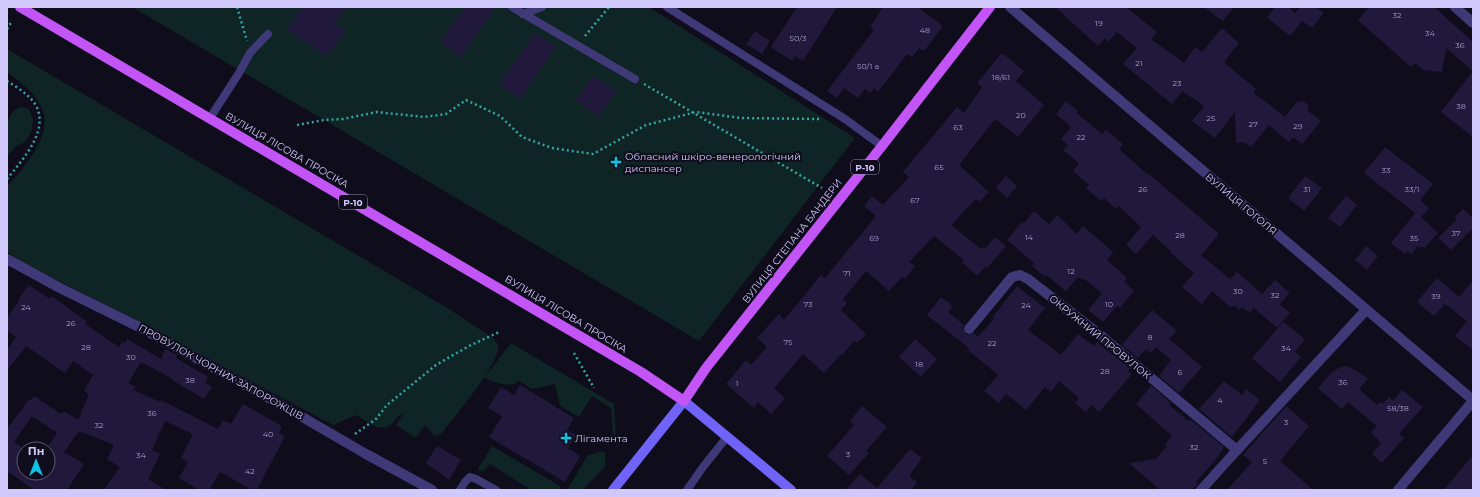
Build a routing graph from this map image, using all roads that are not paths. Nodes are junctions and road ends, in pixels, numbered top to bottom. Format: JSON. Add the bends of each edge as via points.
{"nodes":[{"id":1,"x":20,"y":7,"type":"edge"},
{"id":2,"x":512,"y":7,"type":"edge"},
{"id":3,"x":542,"y":7,"type":"edge"},
{"id":4,"x":667,"y":7,"type":"edge"},
{"id":5,"x":990,"y":7,"type":"edge"},
{"id":6,"x":1010,"y":7,"type":"edge"},
{"id":7,"x":1455,"y":7,"type":"edge"},
{"id":8,"x":523,"y":14,"type":"junction"},
{"id":9,"x":1473,"y":23,"type":"edge"},
{"id":10,"x":268,"y":34,"type":"dead end"},
{"id":11,"x":635,"y":79,"type":"road end"},
{"id":12,"x":210,"y":118,"type":"junction"},
{"id":13,"x":882,"y":146,"type":"junction"},
{"id":14,"x":7,"y":259,"type":"edge"},
{"id":15,"x":1366,"y":310,"type":"junction"},
{"id":16,"x":969,"y":329,"type":"dead end"},
{"id":17,"x":1473,"y":400,"type":"edge"},
{"id":18,"x":684,"y":401,"type":"junction"},
{"id":19,"x":727,"y":437,"type":"junction"},
{"id":20,"x":1237,"y":450,"type":"junction"},
{"id":21,"x":432,"y":490,"type":"edge"},
{"id":22,"x":460,"y":490,"type":"edge"},
{"id":23,"x":496,"y":490,"type":"edge"},
{"id":24,"x":613,"y":490,"type":"edge"},
{"id":25,"x":687,"y":490,"type":"edge"},
{"id":26,"x":791,"y":490,"type":"edge"},
{"id":27,"x":1201,"y":490,"type":"edge"},
{"id":28,"x":1398,"y":490,"type":"edge"}],
"edges":[{"from":1,"to":12,"type":"main road","name":"ВУЛИЦЯ ЛІСОВА ПРОСІКА","number":"Р-10"},
{"from":2,"to":8,"type":"lane"},
{"from":3,"to":8,"type":"lane"},
{"from":4,"to":13,"type":"lane","via":[[846,119]]},
{"from":5,"to":13,"type":"main road","name":"ВУЛИЦЯ СТЕПАНА БАНДЕРИ","number":"Р-10"},
{"from":6,"to":15,"type":"street","name":"ВУЛИЦЯ ГОГОЛЯ"},
{"from":7,"to":9,"type":"street"},
{"from":8,"to":11,"type":"lane"},
{"from":10,"to":12,"type":"lane","via":[[250,53]]},
{"from":12,"to":18,"type":"main road","name":"ВУЛИЦЯ ЛІСОВА ПРОСІКА","number":"Р-10","via":[[640,372]]},
{"from":13,"to":18,"type":"main road","name":"ВУЛИЦЯ СТЕПАНА БАНДЕРИ","number":"Р-10","via":[[706,368]]},
{"from":14,"to":21,"type":"street","name":"ПРОВУЛОК ЧОРНИХ ЗАПОРОЖЦІВ","via":[[145,330]]},
{"from":15,"to":17,"type":"street","name":"ВУЛИЦЯ ГОГОЛЯ"},
{"from":15,"to":20,"type":"street"},
{"from":16,"to":20,"type":"street","name":"ОКРУЖНИЙ ПРОВУЛОК","via":[[1008,280],[1020,275],[1099,334]]},
{"from":17,"to":28,"type":"street"},
{"from":18,"to":19,"type":"main road"},
{"from":18,"to":24,"type":"main road","name":"ВУЛИЦЯ СТЕПАНА БАНДЕРИ"},
{"from":19,"to":25,"type":"lane"},
{"from":19,"to":26,"type":"main road"},
{"from":20,"to":27,"type":"street"},
{"from":22,"to":23,"type":"lane","via":[[470,478]]}]}
